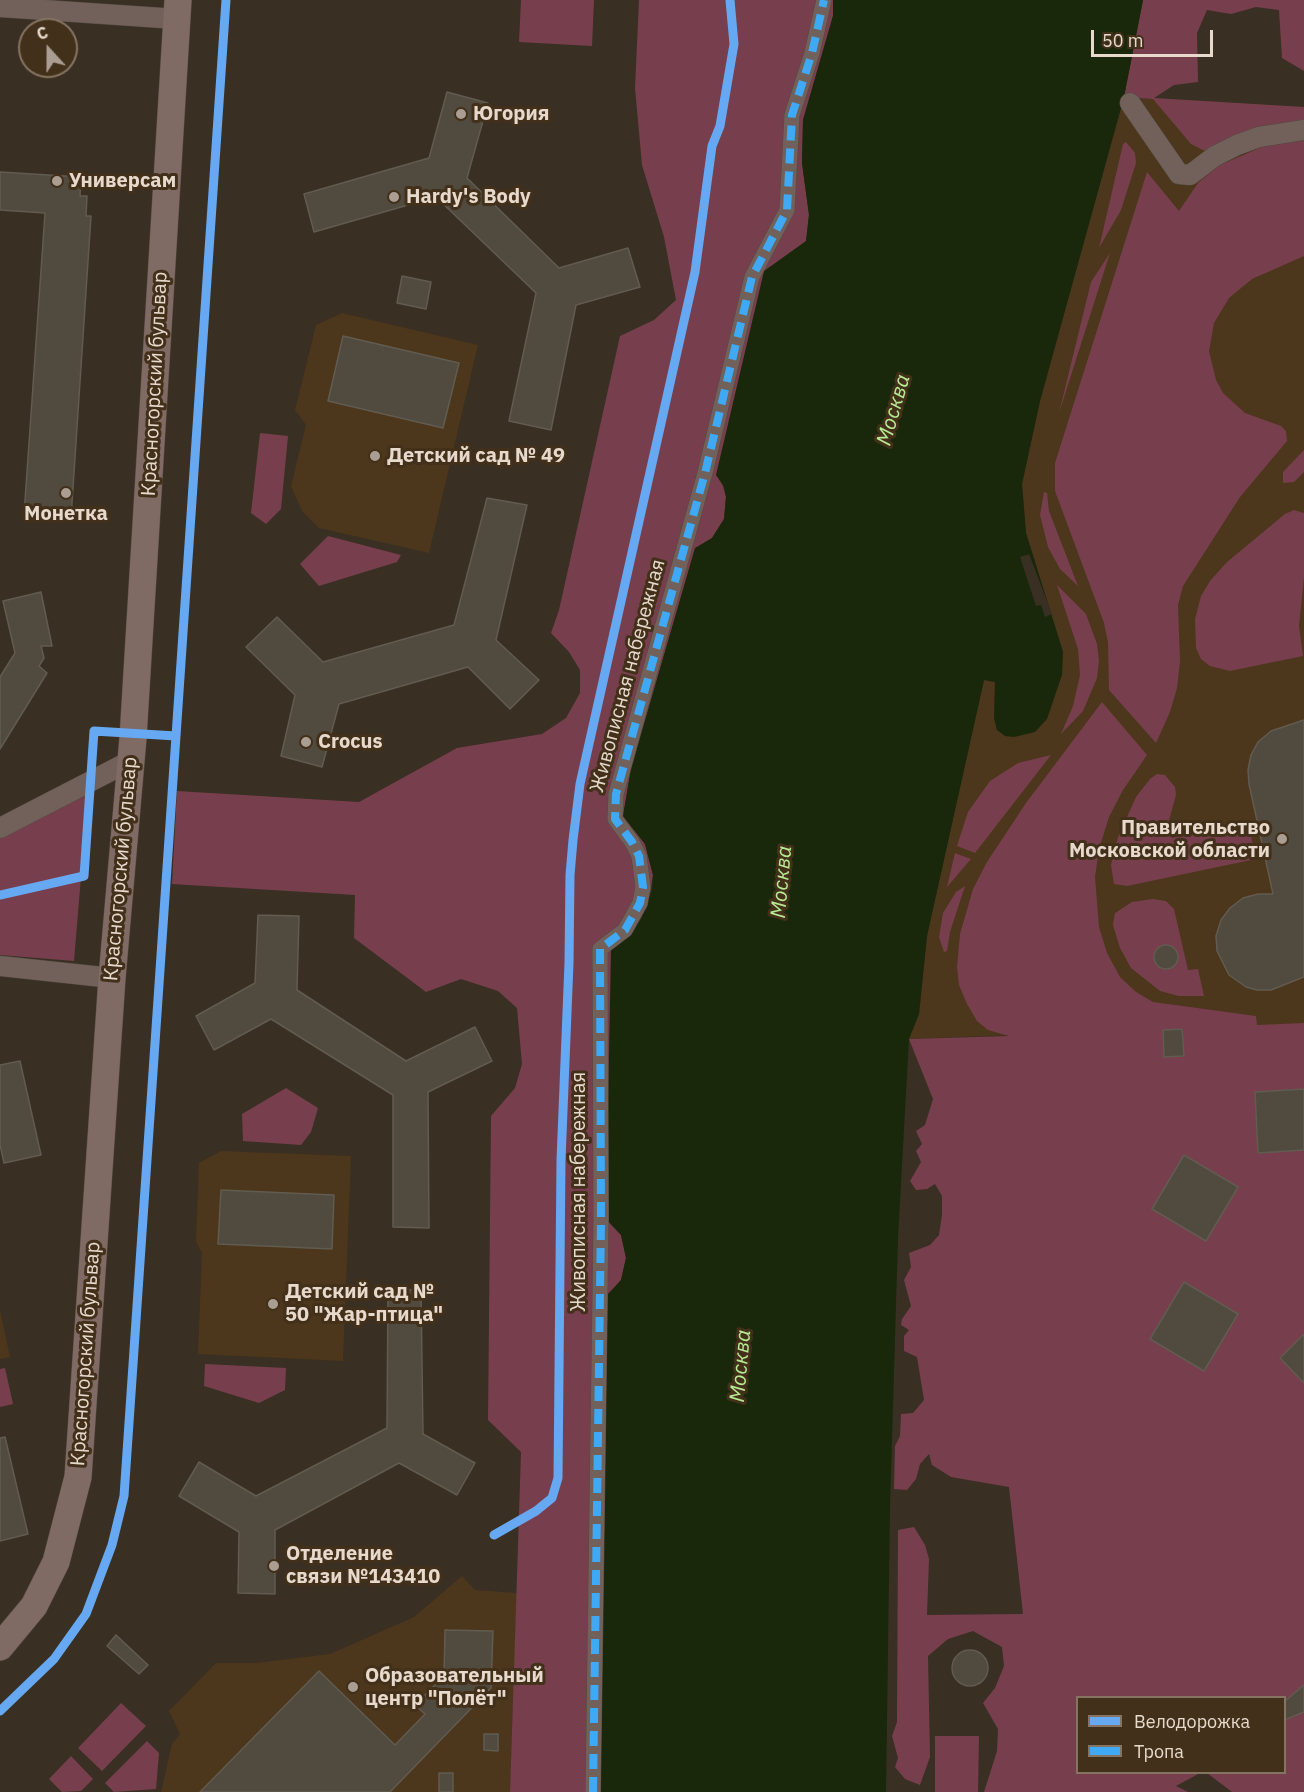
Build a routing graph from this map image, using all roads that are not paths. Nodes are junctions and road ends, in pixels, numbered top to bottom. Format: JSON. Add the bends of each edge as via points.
{"nodes":[{"id":1,"x":824,"y":0,"type":"edge"},
{"id":2,"x":0,"y":7,"type":"edge"},
{"id":3,"x":178,"y":10,"type":"edge"},
{"id":4,"x":1130,"y":103,"type":"dead end"},
{"id":5,"x":1304,"y":130,"type":"edge"},
{"id":6,"x":130,"y":761,"type":"junction"},
{"id":7,"x":0,"y":828,"type":"edge"},
{"id":8,"x":0,"y":966,"type":"edge"},
{"id":9,"x":112,"y":978,"type":"junction"},
{"id":10,"x":0,"y":1647,"type":"edge"},
{"id":11,"x":593,"y":1792,"type":"edge"}],
"edges":[{"from":1,"to":11,"type":"street","name":"Живописная набережная","via":[[792,115],[787,210],[752,277],[705,473],[616,794],[615,819],[639,856],[643,887],[640,903],[629,923],[600,949],[601,1221]]},
{"from":2,"to":3,"type":"street"},
{"from":3,"to":6,"type":"main road","name":"Красногорский бульвар"},
{"from":4,"to":5,"type":"street","via":[[1179,174],[1190,175],[1215,156],[1244,143]]},
{"from":6,"to":7,"type":"street"},
{"from":6,"to":9,"type":"main road","name":"Красногорский бульвар"},
{"from":8,"to":9,"type":"street"},
{"from":9,"to":10,"type":"main road","name":"Красногорский бульвар","via":[[78,1477],[56,1562],[34,1606]]}]}
